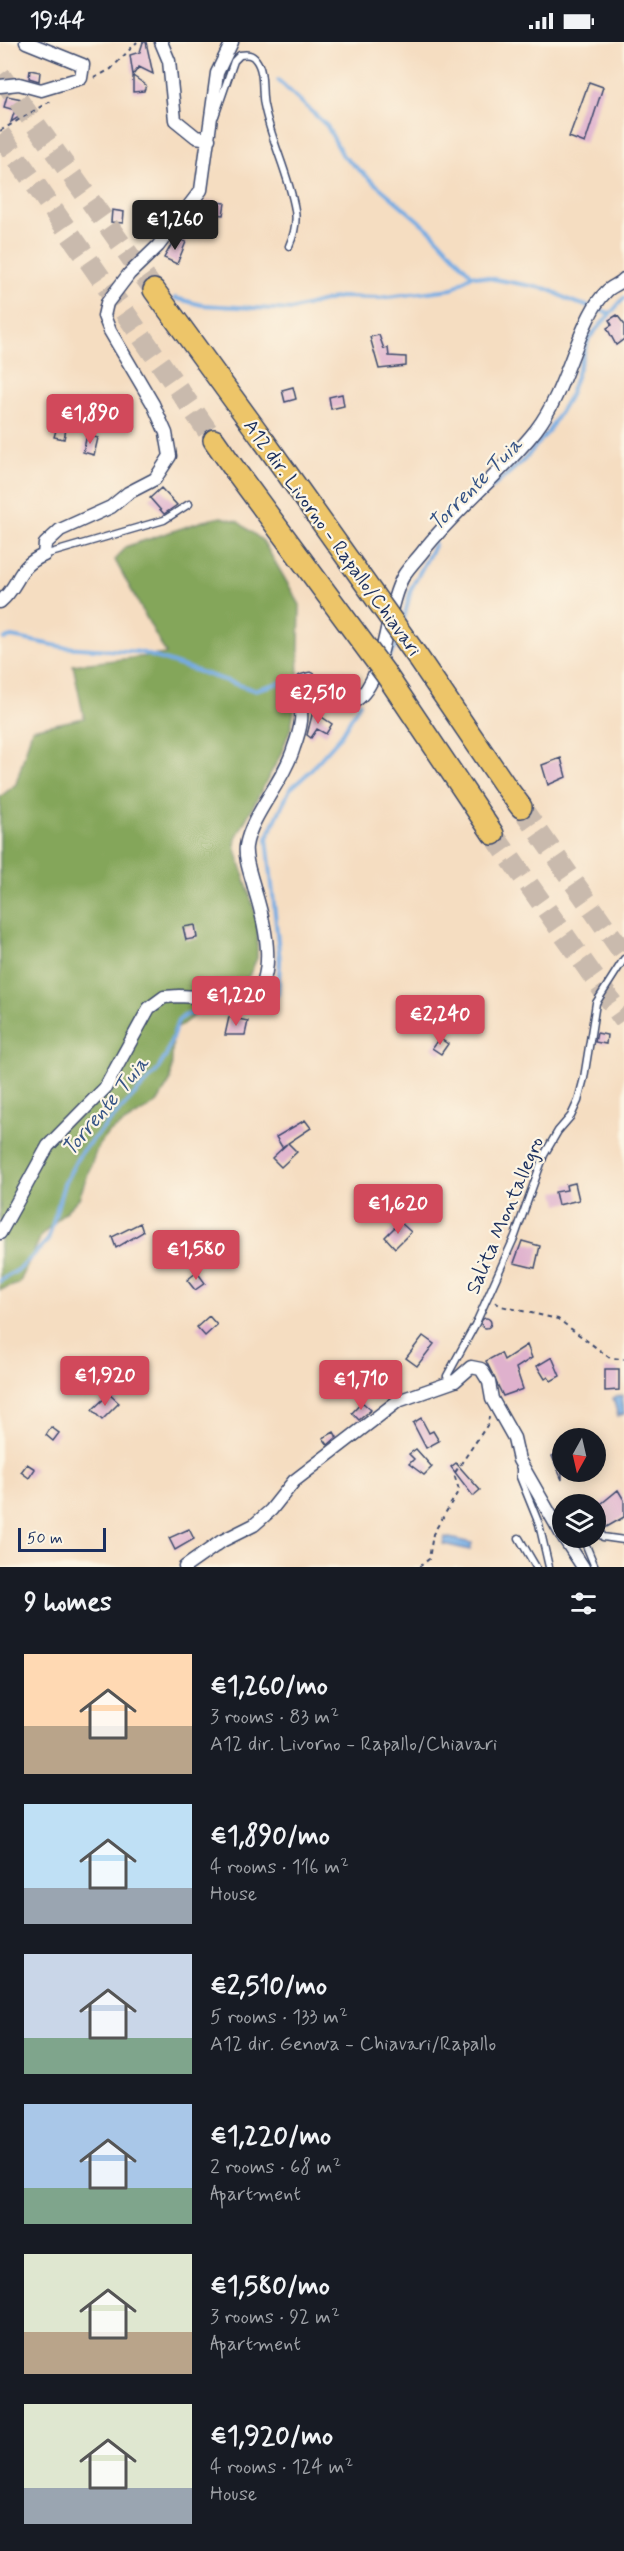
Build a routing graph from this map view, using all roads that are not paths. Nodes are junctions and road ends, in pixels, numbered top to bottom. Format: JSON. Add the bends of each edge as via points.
{"nodes":[{"id":1,"x":26,"y":42,"type":"edge"},
{"id":2,"x":161,"y":42,"type":"edge"},
{"id":3,"x":232,"y":42,"type":"edge"},
{"id":4,"x":0,"y":86,"type":"edge"},
{"id":5,"x":212,"y":117,"type":"junction"},
{"id":6,"x":209,"y":139,"type":"junction"},
{"id":7,"x":290,"y":246,"type":"dead end"},
{"id":8,"x":622,"y":285,"type":"edge"},
{"id":9,"x":154,"y":291,"type":"tunnel mouth"},
{"id":10,"x":214,"y":440,"type":"tunnel mouth"},
{"id":11,"x":189,"y":504,"type":"dead end"},
{"id":12,"x":44,"y":555,"type":"junction"},
{"id":13,"x":0,"y":602,"type":"edge"},
{"id":14,"x":521,"y":807,"type":"tunnel mouth"},
{"id":15,"x":488,"y":826,"type":"tunnel mouth"},
{"id":16,"x":624,"y":959,"type":"edge"},
{"id":17,"x":0,"y":1233,"type":"edge"},
{"id":18,"x":454,"y":1381,"type":"junction"},
{"id":19,"x":524,"y":1468,"type":"junction"},
{"id":20,"x":552,"y":1517,"type":"edge"},
{"id":21,"x":606,"y":1537,"type":"edge"},
{"id":22,"x":519,"y":1538,"type":"dead end"},
{"id":23,"x":624,"y":1540,"type":"edge"},
{"id":24,"x":571,"y":1548,"type":"edge"},
{"id":25,"x":587,"y":1548,"type":"edge"},
{"id":26,"x":185,"y":1567,"type":"edge"},
{"id":27,"x":536,"y":1567,"type":"edge"},
{"id":28,"x":549,"y":1567,"type":"edge"},
{"id":29,"x":583,"y":1567,"type":"edge"},
{"id":30,"x":595,"y":1567,"type":"edge"}],
"edges":[{"from":1,"to":4,"type":"street","via":[[83,65],[81,78],[41,90],[19,84]]},
{"from":2,"to":6,"type":"street","via":[[169,61],[175,120],[195,137]]},
{"from":3,"to":5,"type":"street","via":[[217,73]]},
{"from":5,"to":6,"type":"street"},
{"from":5,"to":7,"type":"lane","via":[[217,114],[234,61],[240,54],[249,54],[262,74],[268,129],[285,170],[296,213]]},
{"from":6,"to":12,"type":"street","via":[[201,190],[107,303],[104,316],[153,404],[166,433],[170,456],[155,479],[111,507],[60,530],[45,544]]},
{"from":8,"to":17,"type":"street","via":[[607,290],[591,314],[550,408],[537,428],[509,462],[441,528],[405,574],[393,602],[373,678],[357,700],[340,703],[310,680],[303,681],[298,690],[302,719],[294,747],[284,775],[252,827],[246,848],[264,919],[267,954],[264,985],[257,998],[247,1007],[198,997],[164,998],[149,1008],[105,1088],[48,1146]]},
{"from":9,"to":14,"type":"highway","name":"A12 dir. Livorno - Rapallo/Chiavari","bridge":true},
{"from":10,"to":15,"type":"highway","bridge":true,"via":[[385,673]]},
{"from":11,"to":12,"type":"lane","via":[[164,520]]},
{"from":12,"to":13,"type":"street","via":[[23,568]]},
{"from":16,"to":18,"type":"lane","name":"Salita Montallegro","via":[[596,1003],[578,1101],[544,1155],[530,1200],[487,1297],[450,1367],[447,1376]]},
{"from":18,"to":19,"type":"street","via":[[471,1367],[481,1368]]},
{"from":18,"to":26,"type":"street","via":[[398,1401],[294,1481],[254,1526],[222,1541]]},
{"from":19,"to":20,"type":"street"},
{"from":19,"to":28,"type":"lane","via":[[519,1470],[520,1477],[539,1524]]},
{"from":21,"to":23,"type":"lane"},
{"from":22,"to":27,"type":"lane"},
{"from":24,"to":29,"type":"street"},
{"from":25,"to":30,"type":"lane"}]}
